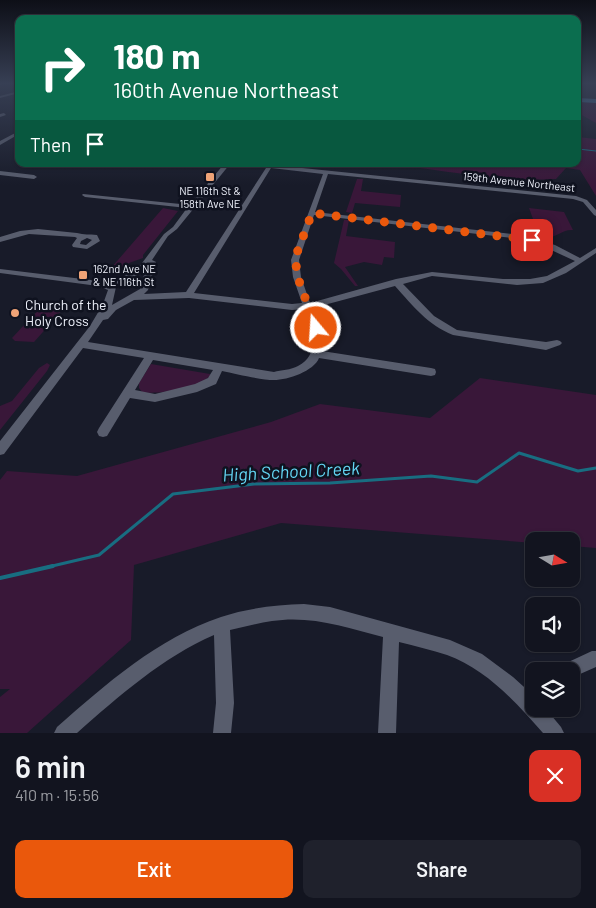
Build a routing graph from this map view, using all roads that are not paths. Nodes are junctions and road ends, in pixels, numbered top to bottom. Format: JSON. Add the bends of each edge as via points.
{"nodes":[{"id":1,"x":5,"y":133,"type":"dead end"},
{"id":2,"x":15,"y":133,"type":"edge"},
{"id":3,"x":15,"y":134,"type":"edge"},
{"id":4,"x":0,"y":142,"type":"edge"},
{"id":5,"x":225,"y":167,"type":"edge"},
{"id":6,"x":269,"y":167,"type":"edge"},
{"id":7,"x":284,"y":167,"type":"edge"},
{"id":8,"x":0,"y":173,"type":"edge"},
{"id":9,"x":326,"y":173,"type":"junction"},
{"id":10,"x":34,"y":177,"type":"dead end"},
{"id":11,"x":85,"y":195,"type":"dead end"},
{"id":12,"x":192,"y":207,"type":"junction"},
{"id":13,"x":312,"y":213,"type":"junction"},
{"id":14,"x":596,"y":214,"type":"edge"},
{"id":15,"x":175,"y":228,"type":"junction"},
{"id":16,"x":82,"y":238,"type":"dead end"},
{"id":17,"x":0,"y":240,"type":"edge"},
{"id":18,"x":596,"y":250,"type":"edge"},
{"id":19,"x":580,"y":260,"type":"junction"},
{"id":20,"x":0,"y":271,"type":"edge"},
{"id":21,"x":125,"y":278,"type":"junction"},
{"id":22,"x":73,"y":280,"type":"junction"},
{"id":23,"x":396,"y":282,"type":"junction"},
{"id":24,"x":145,"y":283,"type":"junction"},
{"id":25,"x":112,"y":291,"type":"junction"},
{"id":26,"x":189,"y":295,"type":"junction"},
{"id":27,"x":131,"y":297,"type":"junction"},
{"id":28,"x":309,"y":306,"type":"junction"},
{"id":29,"x":557,"y":343,"type":"dead end"},
{"id":30,"x":84,"y":344,"type":"junction"},
{"id":31,"x":317,"y":354,"type":"junction"},
{"id":32,"x":151,"y":355,"type":"junction"},
{"id":33,"x":219,"y":368,"type":"junction"},
{"id":34,"x":431,"y":372,"type":"dead end"},
{"id":35,"x":127,"y":394,"type":"junction"},
{"id":36,"x":103,"y":432,"type":"dead end"},
{"id":37,"x":0,"y":450,"type":"edge"},
{"id":38,"x":222,"y":624,"type":"junction"},
{"id":39,"x":391,"y":632,"type":"junction"},
{"id":40,"x":596,"y":659,"type":"edge"},
{"id":41,"x":580,"y":665,"type":"edge"},
{"id":42,"x":525,"y":698,"type":"edge"},
{"id":43,"x":542,"y":717,"type":"edge"},
{"id":44,"x":63,"y":733,"type":"edge"},
{"id":45,"x":222,"y":733,"type":"edge"},
{"id":46,"x":387,"y":733,"type":"edge"},
{"id":47,"x":555,"y":733,"type":"edge"}],
"edges":[{"from":1,"to":2,"type":"street"},
{"from":3,"to":4,"type":"street"},
{"from":5,"to":12,"type":"street"},
{"from":6,"to":26,"type":"street"},
{"from":7,"to":9,"type":"street","name":"159th Avenue Northeast"},
{"from":8,"to":10,"type":"street"},
{"from":9,"to":13,"type":"street"},
{"from":9,"to":14,"type":"street","name":"159th Avenue Northeast","via":[[574,197],[583,200]]},
{"from":11,"to":12,"type":"street"},
{"from":12,"to":15,"type":"street"},
{"from":13,"to":19,"type":"street","via":[[522,237]]},
{"from":13,"to":28,"type":"street","via":[[295,258],[298,278]]},
{"from":15,"to":21,"type":"street","via":[[166,235],[142,269]]},
{"from":15,"to":24,"type":"street","via":[[151,265]]},
{"from":16,"to":17,"type":"street","via":[[34,230]]},
{"from":18,"to":19,"type":"street"},
{"from":19,"to":23,"type":"street","via":[[544,280],[519,282],[432,274]]},
{"from":20,"to":22,"type":"street"},
{"from":21,"to":22,"type":"street"},
{"from":21,"to":24,"type":"street","via":[[139,277]]},
{"from":21,"to":25,"type":"street"},
{"from":22,"to":25,"type":"street"},
{"from":23,"to":28,"type":"street"},
{"from":23,"to":29,"type":"street","via":[[442,328],[456,333],[546,346]]},
{"from":24,"to":26,"type":"street"},
{"from":24,"to":27,"type":"street","via":[[141,292]]},
{"from":25,"to":27,"type":"street","via":[[116,297]]},
{"from":25,"to":30,"type":"street"},
{"from":26,"to":27,"type":"street"},
{"from":26,"to":28,"type":"street","via":[[292,307]]},
{"from":27,"to":30,"type":"street","via":[[110,311]]},
{"from":28,"to":31,"type":"street","via":[[319,344]]},
{"from":30,"to":32,"type":"street"},
{"from":30,"to":37,"type":"street"},
{"from":31,"to":33,"type":"street","via":[[304,369],[290,374],[274,376]]},
{"from":31,"to":34,"type":"street"},
{"from":32,"to":33,"type":"street"},
{"from":32,"to":35,"type":"street"},
{"from":33,"to":35,"type":"street","via":[[205,386],[155,398]]},
{"from":35,"to":36,"type":"street"},
{"from":38,"to":39,"type":"street","via":[[273,613],[304,612],[330,615]]},
{"from":38,"to":44,"type":"street","via":[[186,639],[157,658],[116,687]]},
{"from":38,"to":45,"type":"street","via":[[226,703]]},
{"from":39,"to":42,"type":"street","via":[[450,648],[476,660]]},
{"from":39,"to":46,"type":"street"},
{"from":40,"to":41,"type":"street"},
{"from":43,"to":47,"type":"street"}]}
